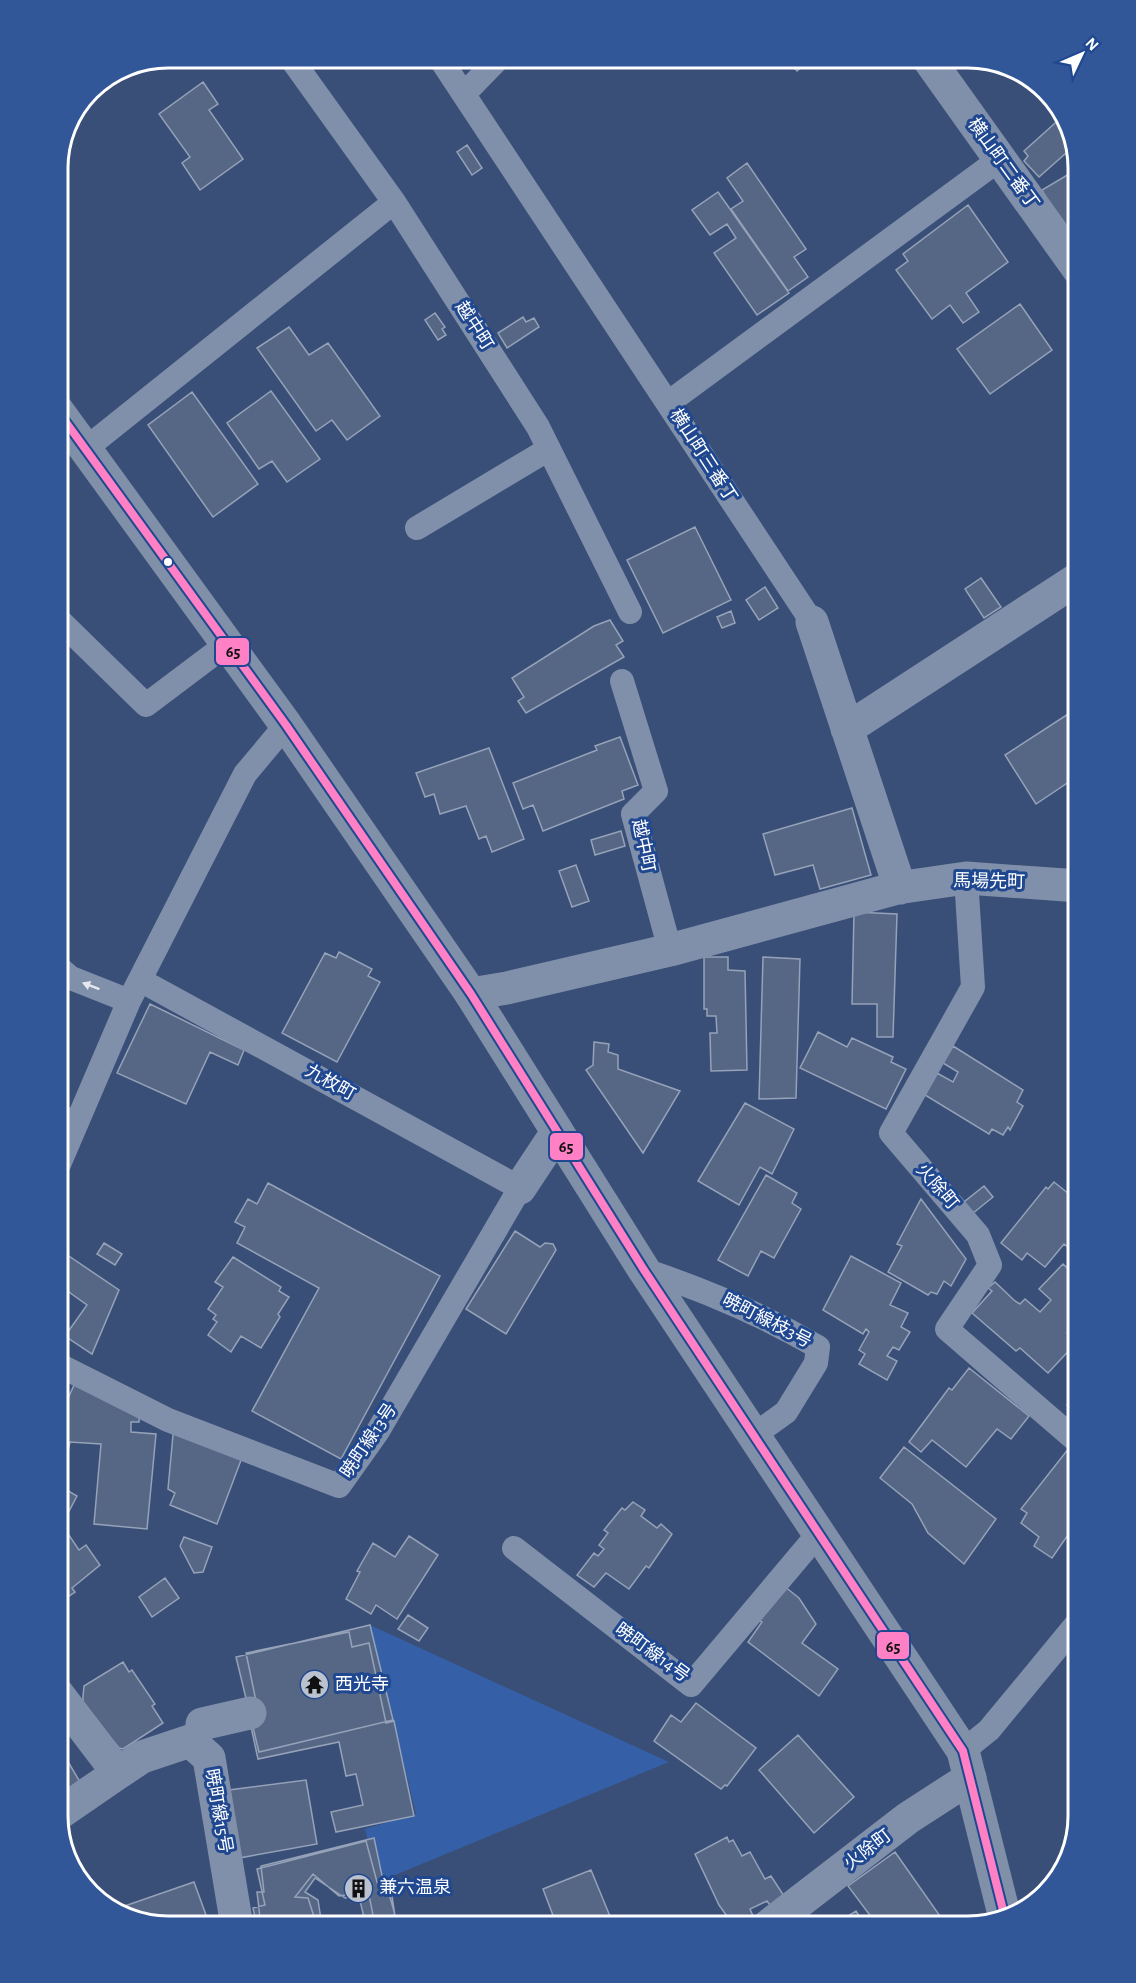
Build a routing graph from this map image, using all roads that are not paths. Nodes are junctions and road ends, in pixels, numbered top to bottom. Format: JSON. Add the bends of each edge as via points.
{"nodes":[{"id":1,"x":298,"y":68,"type":"edge"},
{"id":2,"x":448,"y":68,"type":"edge"},
{"id":3,"x":489,"y":68,"type":"edge"},
{"id":4,"x":935,"y":68,"type":"edge"},
{"id":5,"x":465,"y":93,"type":"junction"},
{"id":6,"x":1000,"y":159,"type":"junction"},
{"id":7,"x":394,"y":202,"type":"junction"},
{"id":8,"x":1068,"y":248,"type":"edge"},
{"id":9,"x":668,"y":403,"type":"junction"},
{"id":10,"x":68,"y":426,"type":"edge"},
{"id":11,"x":549,"y":449,"type":"junction"},
{"id":12,"x":84,"y":450,"type":"junction"},
{"id":13,"x":417,"y":528,"type":"dead end"},
{"id":14,"x":1068,"y":585,"type":"edge"},
{"id":15,"x":630,"y":612,"type":"dead end"},
{"id":16,"x":812,"y":622,"type":"joint"},
{"id":17,"x":68,"y":629,"type":"edge"},
{"id":18,"x":227,"y":644,"type":"junction"},
{"id":19,"x":622,"y":681,"type":"dead end"},
{"id":20,"x":286,"y":725,"type":"junction"},
{"id":21,"x":847,"y":729,"type":"junction"},
{"id":22,"x":966,"y":878,"type":"junction"},
{"id":23,"x":1068,"y":885,"type":"edge"},
{"id":24,"x":900,"y":888,"type":"junction"},
{"id":25,"x":669,"y":950,"type":"junction"},
{"id":26,"x":68,"y":975,"type":"edge"},
{"id":27,"x":135,"y":990,"type":"junction"},
{"id":28,"x":471,"y":994,"type":"junction"},
{"id":29,"x":557,"y":1132,"type":"junction"},
{"id":30,"x":68,"y":1144,"type":"edge"},
{"id":31,"x":520,"y":1188,"type":"junction"},
{"id":32,"x":644,"y":1270,"type":"junction"},
{"id":33,"x":68,"y":1370,"type":"edge"},
{"id":34,"x":1068,"y":1434,"type":"edge"},
{"id":35,"x":754,"y":1435,"type":"junction"},
{"id":36,"x":819,"y":1533,"type":"junction"},
{"id":37,"x":514,"y":1548,"type":"dead end"},
{"id":38,"x":1068,"y":1634,"type":"edge"},
{"id":39,"x":68,"y":1707,"type":"edge"},
{"id":40,"x":250,"y":1713,"type":"dead end"},
{"id":41,"x":202,"y":1724,"type":"dead end"},
{"id":42,"x":966,"y":1764,"type":"junction"},
{"id":43,"x":118,"y":1773,"type":"junction"},
{"id":44,"x":68,"y":1807,"type":"edge"},
{"id":45,"x":1003,"y":1909,"type":"edge"},
{"id":46,"x":235,"y":1915,"type":"edge"},
{"id":47,"x":781,"y":1916,"type":"edge"}],
"edges":[{"from":1,"to":7,"type":"lane","name":"越中町"},
{"from":2,"to":5,"type":"lane","name":"横山町三番丁"},
{"from":3,"to":5,"type":"lane"},
{"from":4,"to":6,"type":"street","name":"横山町二番丁"},
{"from":5,"to":9,"type":"lane","name":"横山町三番丁"},
{"from":6,"to":8,"type":"street","name":"横山町二番丁"},
{"from":6,"to":9,"type":"lane"},
{"from":7,"to":11,"type":"lane","name":"越中町"},
{"from":7,"to":12,"type":"lane"},
{"from":9,"to":16,"type":"lane","name":"横山町三番丁"},
{"from":10,"to":12,"type":"highway"},
{"from":11,"to":13,"type":"lane"},
{"from":11,"to":15,"type":"lane","name":"越中町"},
{"from":12,"to":18,"type":"highway"},
{"from":14,"to":21,"type":"street"},
{"from":16,"to":21,"type":"street","name":"横山町三番丁"},
{"from":17,"to":18,"type":"lane","via":[[146,705]]},
{"from":18,"to":20,"type":"highway"},
{"from":19,"to":25,"type":"lane","name":"越中町","via":[[656,791],[633,814]]},
{"from":20,"to":27,"type":"lane","via":[[245,774]]},
{"from":20,"to":28,"type":"highway"},
{"from":21,"to":24,"type":"street","name":"横山町三番丁"},
{"from":22,"to":23,"type":"street","name":"馬場先町"},
{"from":22,"to":24,"type":"street","name":"馬場先町"},
{"from":22,"to":34,"type":"lane","name":"火除町","via":[[974,987],[891,1133],[978,1235],[990,1265],[947,1329]]},
{"from":24,"to":25,"type":"street","name":"馬場先町"},
{"from":25,"to":28,"type":"street","name":"馬場先町"},
{"from":27,"to":26,"type":"lane","name":"九枚町","one_way":true},
{"from":27,"to":30,"type":"lane"},
{"from":27,"to":31,"type":"lane","name":"九枚町"},
{"from":28,"to":29,"type":"highway"},
{"from":29,"to":31,"type":"street","name":"暁町線13号"},
{"from":29,"to":32,"type":"highway"},
{"from":31,"to":33,"type":"lane","name":"暁町線13号","via":[[378,1431],[339,1486],[168,1420]]},
{"from":32,"to":35,"type":"highway"},
{"from":32,"to":35,"type":"lane","name":"暁町線枝3号","via":[[704,1289],[818,1347],[816,1364],[786,1412]]},
{"from":35,"to":36,"type":"highway"},
{"from":36,"to":37,"type":"lane","name":"暁町線14号","via":[[691,1686]]},
{"from":36,"to":42,"type":"highway"},
{"from":38,"to":42,"type":"lane","name":"火除町"},
{"from":39,"to":43,"type":"street"},
{"from":40,"to":41,"type":"street"},
{"from":42,"to":45,"type":"highway"},
{"from":42,"to":47,"type":"street","name":"火除町","via":[[908,1818]]},
{"from":43,"to":44,"type":"street"},
{"from":43,"to":46,"type":"street","name":"暁町線15号","via":[[142,1757],[190,1741],[209,1758]]}]}
